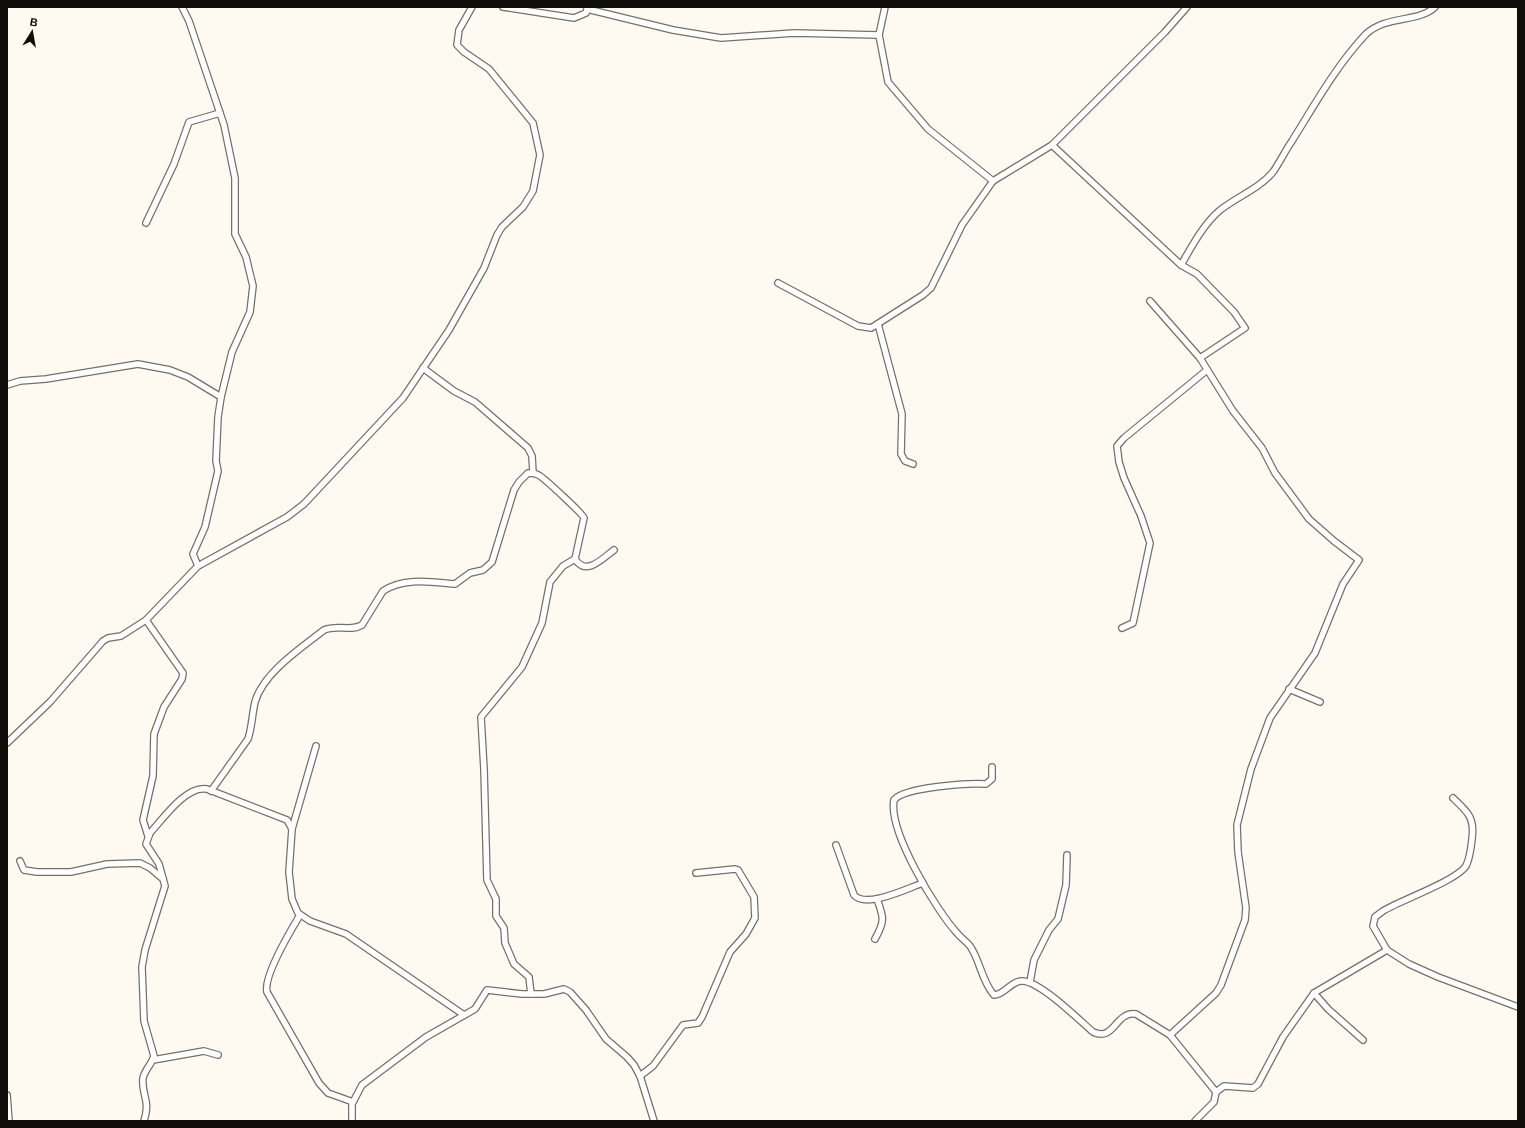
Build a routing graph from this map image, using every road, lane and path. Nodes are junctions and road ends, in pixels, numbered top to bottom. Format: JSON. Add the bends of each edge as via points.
{"nodes":[{"id":1,"x":182,"y":7,"type":"edge"},
{"id":2,"x":472,"y":7,"type":"edge"},
{"id":3,"x":503,"y":7,"type":"edge"},
{"id":4,"x":885,"y":7,"type":"edge"},
{"id":5,"x":1187,"y":7,"type":"edge"},
{"id":6,"x":1436,"y":7,"type":"edge"},
{"id":7,"x":587,"y":8,"type":"edge"},
{"id":8,"x":879,"y":35,"type":"junction"},
{"id":9,"x":220,"y":113,"type":"junction"},
{"id":10,"x":1052,"y":145,"type":"junction"},
{"id":11,"x":993,"y":180,"type":"junction"},
{"id":12,"x":146,"y":223,"type":"dead end"},
{"id":13,"x":1181,"y":265,"type":"junction"},
{"id":14,"x":778,"y":283,"type":"dead end"},
{"id":15,"x":1150,"y":301,"type":"dead end"},
{"id":16,"x":878,"y":324,"type":"junction"},
{"id":17,"x":1200,"y":358,"type":"junction"},
{"id":18,"x":423,"y":368,"type":"junction"},
{"id":19,"x":1207,"y":370,"type":"junction"},
{"id":20,"x":7,"y":385,"type":"edge"},
{"id":21,"x":221,"y":397,"type":"junction"},
{"id":22,"x":913,"y":464,"type":"dead end"},
{"id":23,"x":533,"y":473,"type":"junction"},
{"id":24,"x":614,"y":550,"type":"dead end"},
{"id":25,"x":575,"y":559,"type":"junction"},
{"id":26,"x":198,"y":566,"type":"junction"},
{"id":27,"x":146,"y":620,"type":"junction"},
{"id":28,"x":1122,"y":628,"type":"dead end"},
{"id":29,"x":1289,"y":689,"type":"junction"},
{"id":30,"x":1320,"y":702,"type":"dead end"},
{"id":31,"x":7,"y":743,"type":"edge"},
{"id":32,"x":316,"y":746,"type":"dead end"},
{"id":33,"x":992,"y":767,"type":"dead end"},
{"id":34,"x":211,"y":791,"type":"junction"},
{"id":35,"x":1453,"y":798,"type":"dead end"},
{"id":36,"x":292,"y":829,"type":"junction"},
{"id":37,"x":148,"y":836,"type":"junction"},
{"id":38,"x":836,"y":845,"type":"dead end"},
{"id":39,"x":1067,"y":855,"type":"dead end"},
{"id":40,"x":20,"y":861,"type":"dead end"},
{"id":41,"x":696,"y":873,"type":"dead end"},
{"id":42,"x":164,"y":878,"type":"junction"},
{"id":43,"x":923,"y":883,"type":"junction"},
{"id":44,"x":877,"y":899,"type":"junction"},
{"id":45,"x":300,"y":914,"type":"junction"},
{"id":46,"x":875,"y":938,"type":"dead end"},
{"id":47,"x":1387,"y":950,"type":"junction"},
{"id":48,"x":1030,"y":982,"type":"junction"},
{"id":49,"x":1314,"y":993,"type":"junction"},
{"id":50,"x":531,"y":994,"type":"junction"},
{"id":51,"x":1518,"y":1007,"type":"edge"},
{"id":52,"x":464,"y":1015,"type":"junction"},
{"id":53,"x":1170,"y":1036,"type":"junction"},
{"id":54,"x":1363,"y":1040,"type":"dead end"},
{"id":55,"x":218,"y":1055,"type":"dead end"},
{"id":56,"x":153,"y":1060,"type":"junction"},
{"id":57,"x":640,"y":1076,"type":"junction"},
{"id":58,"x":1216,"y":1092,"type":"junction"},
{"id":59,"x":7,"y":1095,"type":"edge"},
{"id":60,"x":353,"y":1102,"type":"junction"},
{"id":61,"x":9,"y":1121,"type":"edge"},
{"id":62,"x":144,"y":1121,"type":"edge"},
{"id":63,"x":352,"y":1121,"type":"edge"},
{"id":64,"x":654,"y":1121,"type":"edge"},
{"id":65,"x":1196,"y":1121,"type":"edge"}],
"edges":[{"from":1,"to":9,"type":"street"},
{"from":2,"to":18,"type":"street","via":[[459,30],[458,44],[464,52],[490,69],[532,123],[540,155],[530,198],[497,235],[484,268],[449,330]]},
{"from":3,"to":7,"type":"street","via":[[574,18],[586,14]]},
{"from":4,"to":8,"type":"street"},
{"from":5,"to":10,"type":"street"},
{"from":6,"to":13,"type":"street","via":[[1418,16],[1384,23],[1366,34],[1333,74],[1274,170],[1256,187],[1218,212],[1204,228]]},
{"from":7,"to":8,"type":"street","via":[[673,30],[721,38],[794,34]]},
{"from":8,"to":11,"type":"street","via":[[890,85],[928,130]]},
{"from":9,"to":12,"type":"street","via":[[189,122],[174,164]]},
{"from":9,"to":21,"type":"street","via":[[235,178],[235,234],[246,257],[253,286],[250,312],[232,352]]},
{"from":10,"to":11,"type":"street"},
{"from":10,"to":13,"type":"street"},
{"from":11,"to":16,"type":"street","via":[[960,228],[931,288]]},
{"from":13,"to":17,"type":"street","via":[[1197,274],[1245,326],[1244,330]]},
{"from":14,"to":16,"type":"street","via":[[858,326],[871,328]]},
{"from":15,"to":17,"type":"street"},
{"from":16,"to":22,"type":"street","via":[[902,414],[901,454],[905,460]]},
{"from":17,"to":19,"type":"street"},
{"from":18,"to":23,"type":"street","via":[[454,391],[472,400],[528,448],[532,456]]},
{"from":18,"to":26,"type":"street","via":[[403,398],[304,504],[287,517]]},
{"from":19,"to":28,"type":"street","via":[[1117,446],[1121,468],[1141,516],[1150,546],[1133,623]]},
{"from":19,"to":29,"type":"street","via":[[1262,448],[1275,473],[1309,519],[1359,560],[1343,584],[1315,653]]},
{"from":20,"to":21,"type":"street","via":[[138,364],[170,370],[188,377]]},
{"from":21,"to":26,"type":"street","via":[[216,461],[218,471],[205,528],[194,554]]},
{"from":23,"to":25,"type":"street","via":[[539,475],[583,514]]},
{"from":23,"to":34,"type":"street","via":[[524,476],[514,490],[496,556],[489,566],[470,573],[455,584],[416,581],[388,588],[383,591],[362,625],[357,628],[336,626],[324,630],[266,679],[255,703],[252,729],[248,739]]},
{"from":24,"to":25,"type":"street","via":[[596,565],[584,566]]},
{"from":25,"to":50,"type":"street","via":[[562,566],[550,582],[542,623],[522,667],[481,717],[488,880],[496,899],[496,916],[504,928],[505,943],[514,964],[529,977]]},
{"from":26,"to":27,"type":"street"},
{"from":27,"to":31,"type":"street","via":[[121,636],[103,641],[50,702]]},
{"from":27,"to":37,"type":"street","via":[[183,673],[154,734],[153,776],[143,820]]},
{"from":29,"to":30,"type":"street"},
{"from":29,"to":53,"type":"street","via":[[1264,729],[1237,826],[1246,908],[1245,920],[1216,993]]},
{"from":32,"to":36,"type":"street"},
{"from":33,"to":43,"type":"street","via":[[992,779],[986,784],[932,787],[902,795],[894,800],[893,807],[899,832]]},
{"from":34,"to":36,"type":"street","via":[[284,818]]},
{"from":34,"to":37,"type":"street","via":[[202,788],[186,794]]},
{"from":35,"to":47,"type":"street","via":[[1467,810],[1473,824],[1466,866],[1456,876],[1390,906],[1375,917],[1372,922],[1375,932]]},
{"from":36,"to":45,"type":"street","via":[[289,872],[292,899]]},
{"from":37,"to":42,"type":"street","via":[[146,844],[159,864]]},
{"from":38,"to":44,"type":"street","via":[[854,895],[866,901]]},
{"from":39,"to":48,"type":"street","via":[[1066,885],[1058,919],[1049,930],[1034,960]]},
{"from":40,"to":42,"type":"street","via":[[24,870],[37,872],[71,872],[107,864],[140,863]]},
{"from":41,"to":57,"type":"street","via":[[738,870],[754,897],[755,918],[749,931],[730,952],[698,1023],[683,1025],[653,1066]]},
{"from":42,"to":56,"type":"street","via":[[165,886],[144,950],[142,967],[144,1021],[154,1050]]},
{"from":43,"to":44,"type":"street"},
{"from":43,"to":48,"type":"street","via":[[956,933],[970,946],[992,994],[1001,993],[1018,982]]},
{"from":44,"to":46,"type":"street","via":[[883,923]]},
{"from":45,"to":52,"type":"street","via":[[310,921],[346,934]]},
{"from":45,"to":60,"type":"street","via":[[272,967],[267,992],[319,1083],[328,1093]]},
{"from":47,"to":49,"type":"street"},
{"from":47,"to":51,"type":"street","via":[[1438,978]]},
{"from":48,"to":53,"type":"street","via":[[1100,1035],[1106,1034],[1123,1017],[1131,1013]]},
{"from":49,"to":54,"type":"street"},
{"from":49,"to":58,"type":"street","via":[[1283,1037],[1258,1084],[1250,1089],[1234,1085],[1224,1086]]},
{"from":50,"to":52,"type":"street","via":[[487,990],[475,1009]]},
{"from":50,"to":57,"type":"street","via":[[564,990],[570,992],[606,1040],[627,1057]]},
{"from":52,"to":60,"type":"street","via":[[426,1036],[368,1079]]},
{"from":53,"to":58,"type":"street"},
{"from":55,"to":56,"type":"street","via":[[204,1051]]},
{"from":56,"to":62,"type":"street","via":[[143,1078],[148,1108]]},
{"from":57,"to":64,"type":"street"},
{"from":58,"to":65,"type":"street","via":[[1214,1102]]},
{"from":59,"to":61,"type":"street"},
{"from":60,"to":63,"type":"street"}]}
